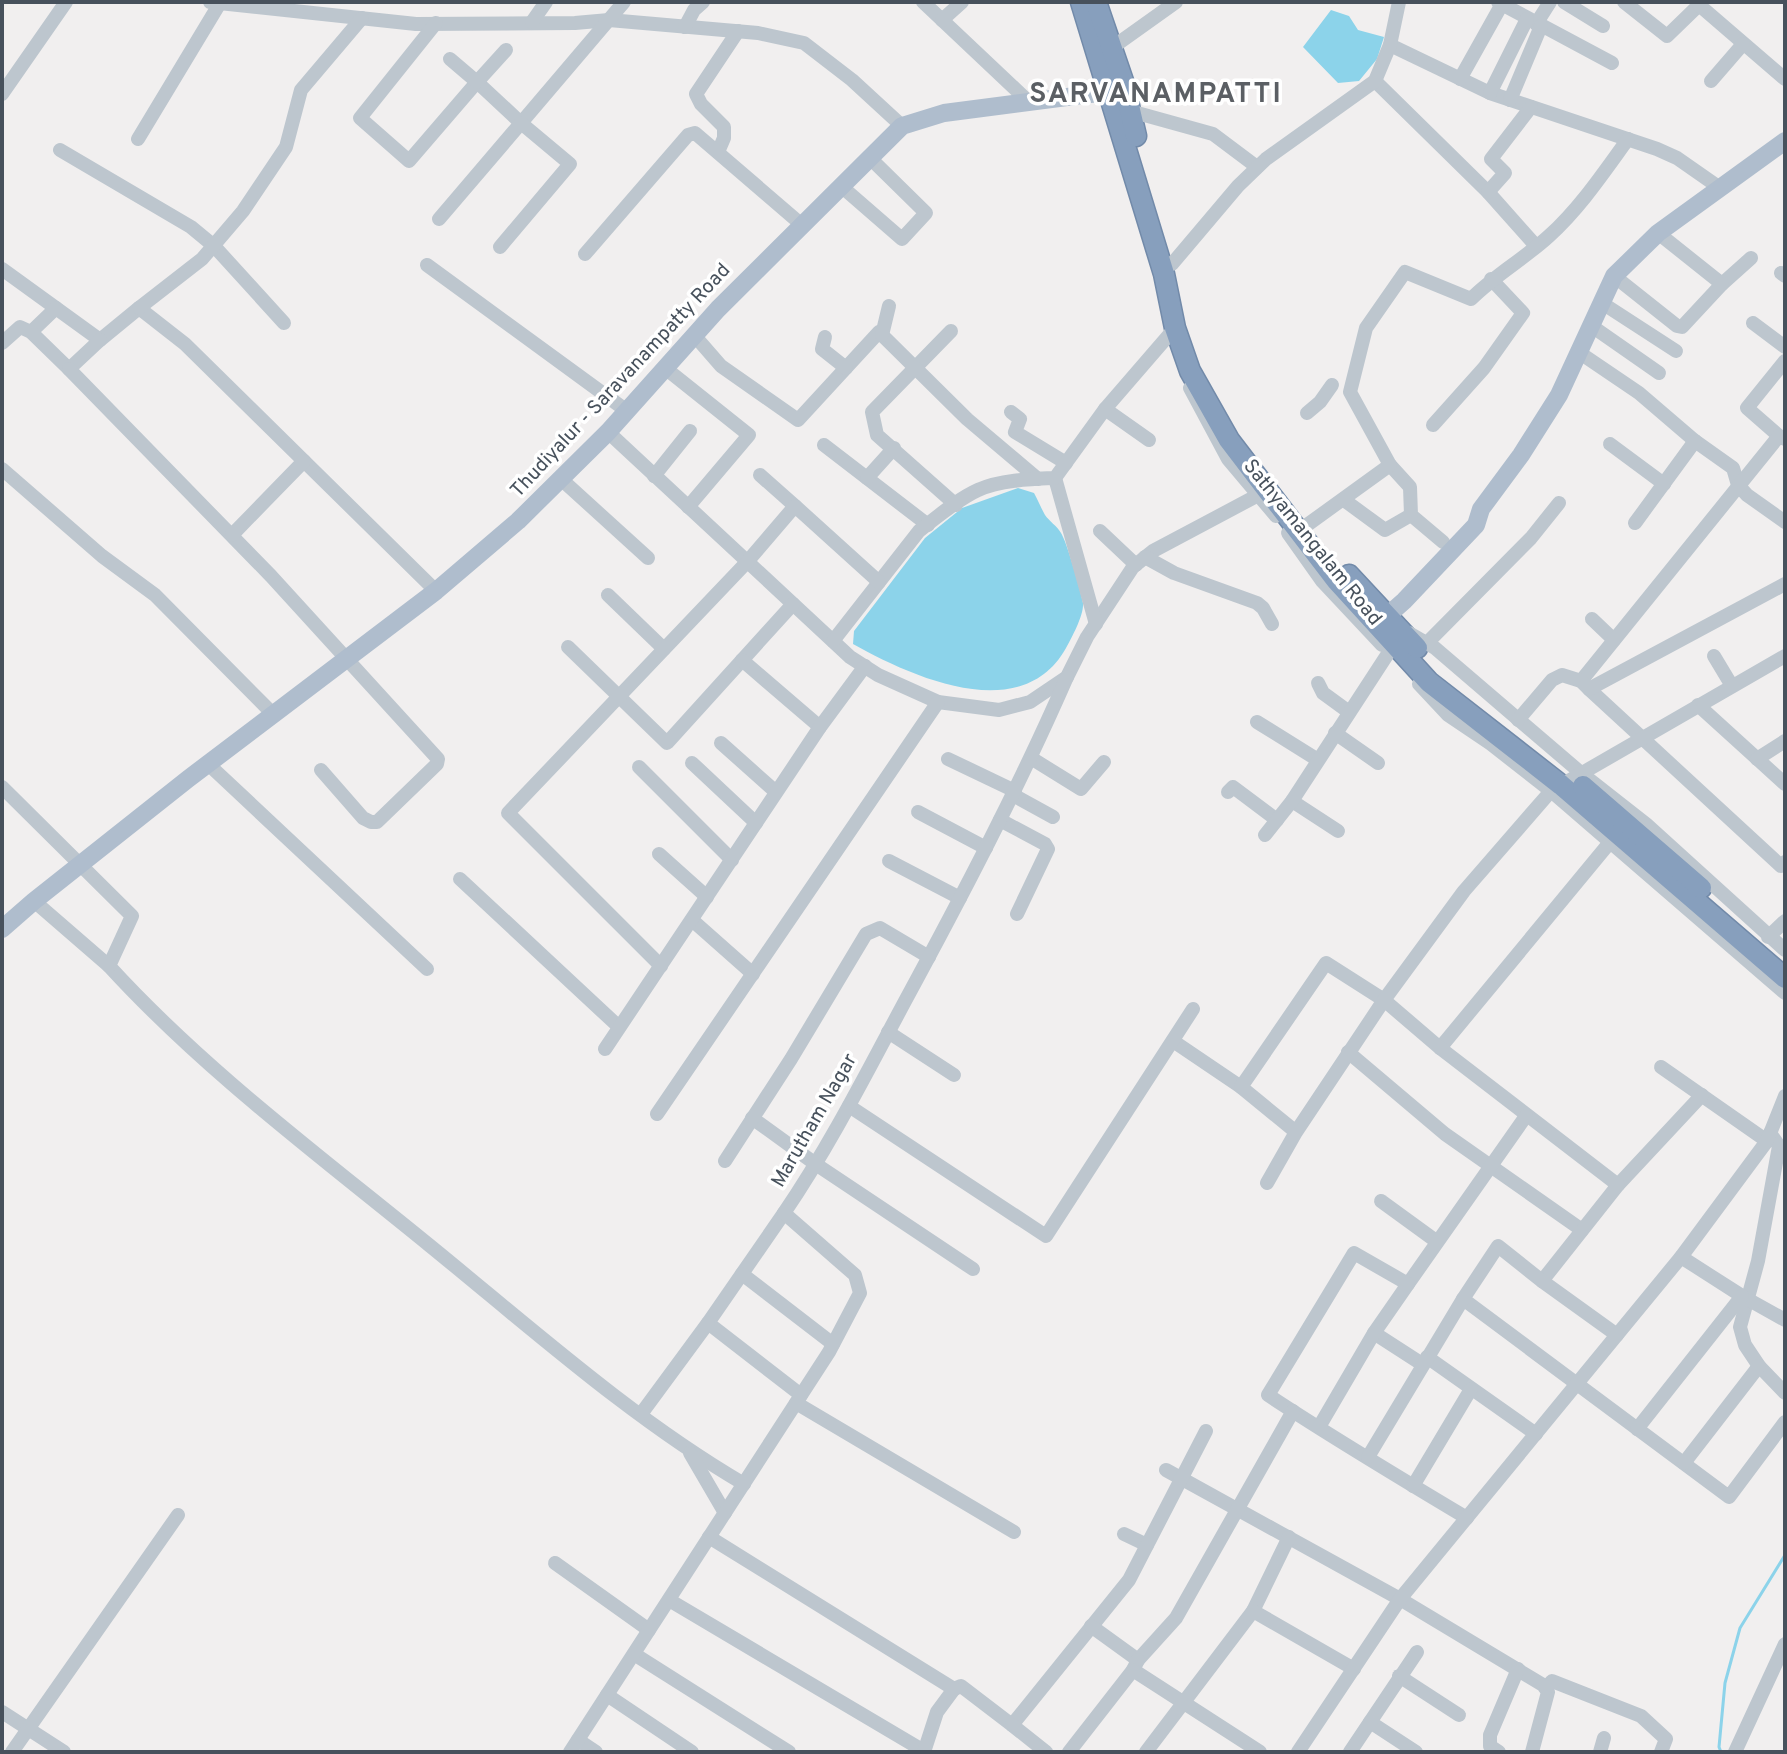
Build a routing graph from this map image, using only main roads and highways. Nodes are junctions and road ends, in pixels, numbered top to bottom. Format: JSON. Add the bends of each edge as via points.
{"nodes":[{"id":1,"x":1081,"y":2,"type":"edge"},
{"id":2,"x":1096,"y":2,"type":"edge"},
{"id":3,"x":1117,"y":86,"type":"junction"},
{"id":4,"x":1781,"y":150,"type":"edge"},
{"id":5,"x":1481,"y":509,"type":"junction"},
{"id":6,"x":1381,"y":618,"type":"junction"},
{"id":7,"x":1567,"y":782,"type":"junction"},
{"id":8,"x":2,"y":929,"type":"edge"},
{"id":9,"x":1785,"y":962,"type":"edge"},
{"id":10,"x":1785,"y":978,"type":"edge"}],
"edges":[{"from":1,"to":3,"type":"highway","name":"Sathyamangalam Road"},
{"from":2,"to":3,"type":"highway","via":[[1113,47]]},
{"from":3,"to":6,"type":"highway","via":[[1130,111],[1196,354],[1238,432]]},
{"from":3,"to":6,"type":"highway","name":"Sathyamangalam Road","via":[[1164,274],[1171,332],[1190,371],[1263,492],[1336,580]]},
{"from":3,"to":8,"type":"main road","name":"Thudiyalur - Saravanampatty Road","via":[[944,113],[902,126],[518,521],[436,591]]},
{"from":4,"to":5,"type":"main road","via":[[1658,233],[1614,276],[1559,395]]},
{"from":5,"to":6,"type":"main road","via":[[1443,542]]},
{"from":5,"to":6,"type":"main road","via":[[1476,525]]},
{"from":6,"to":7,"type":"highway","name":"Sathyamangalam Road","via":[[1429,682]]},
{"from":7,"to":9,"type":"highway"},
{"from":7,"to":10,"type":"highway","name":"Sathyamangalam Road"}]}
